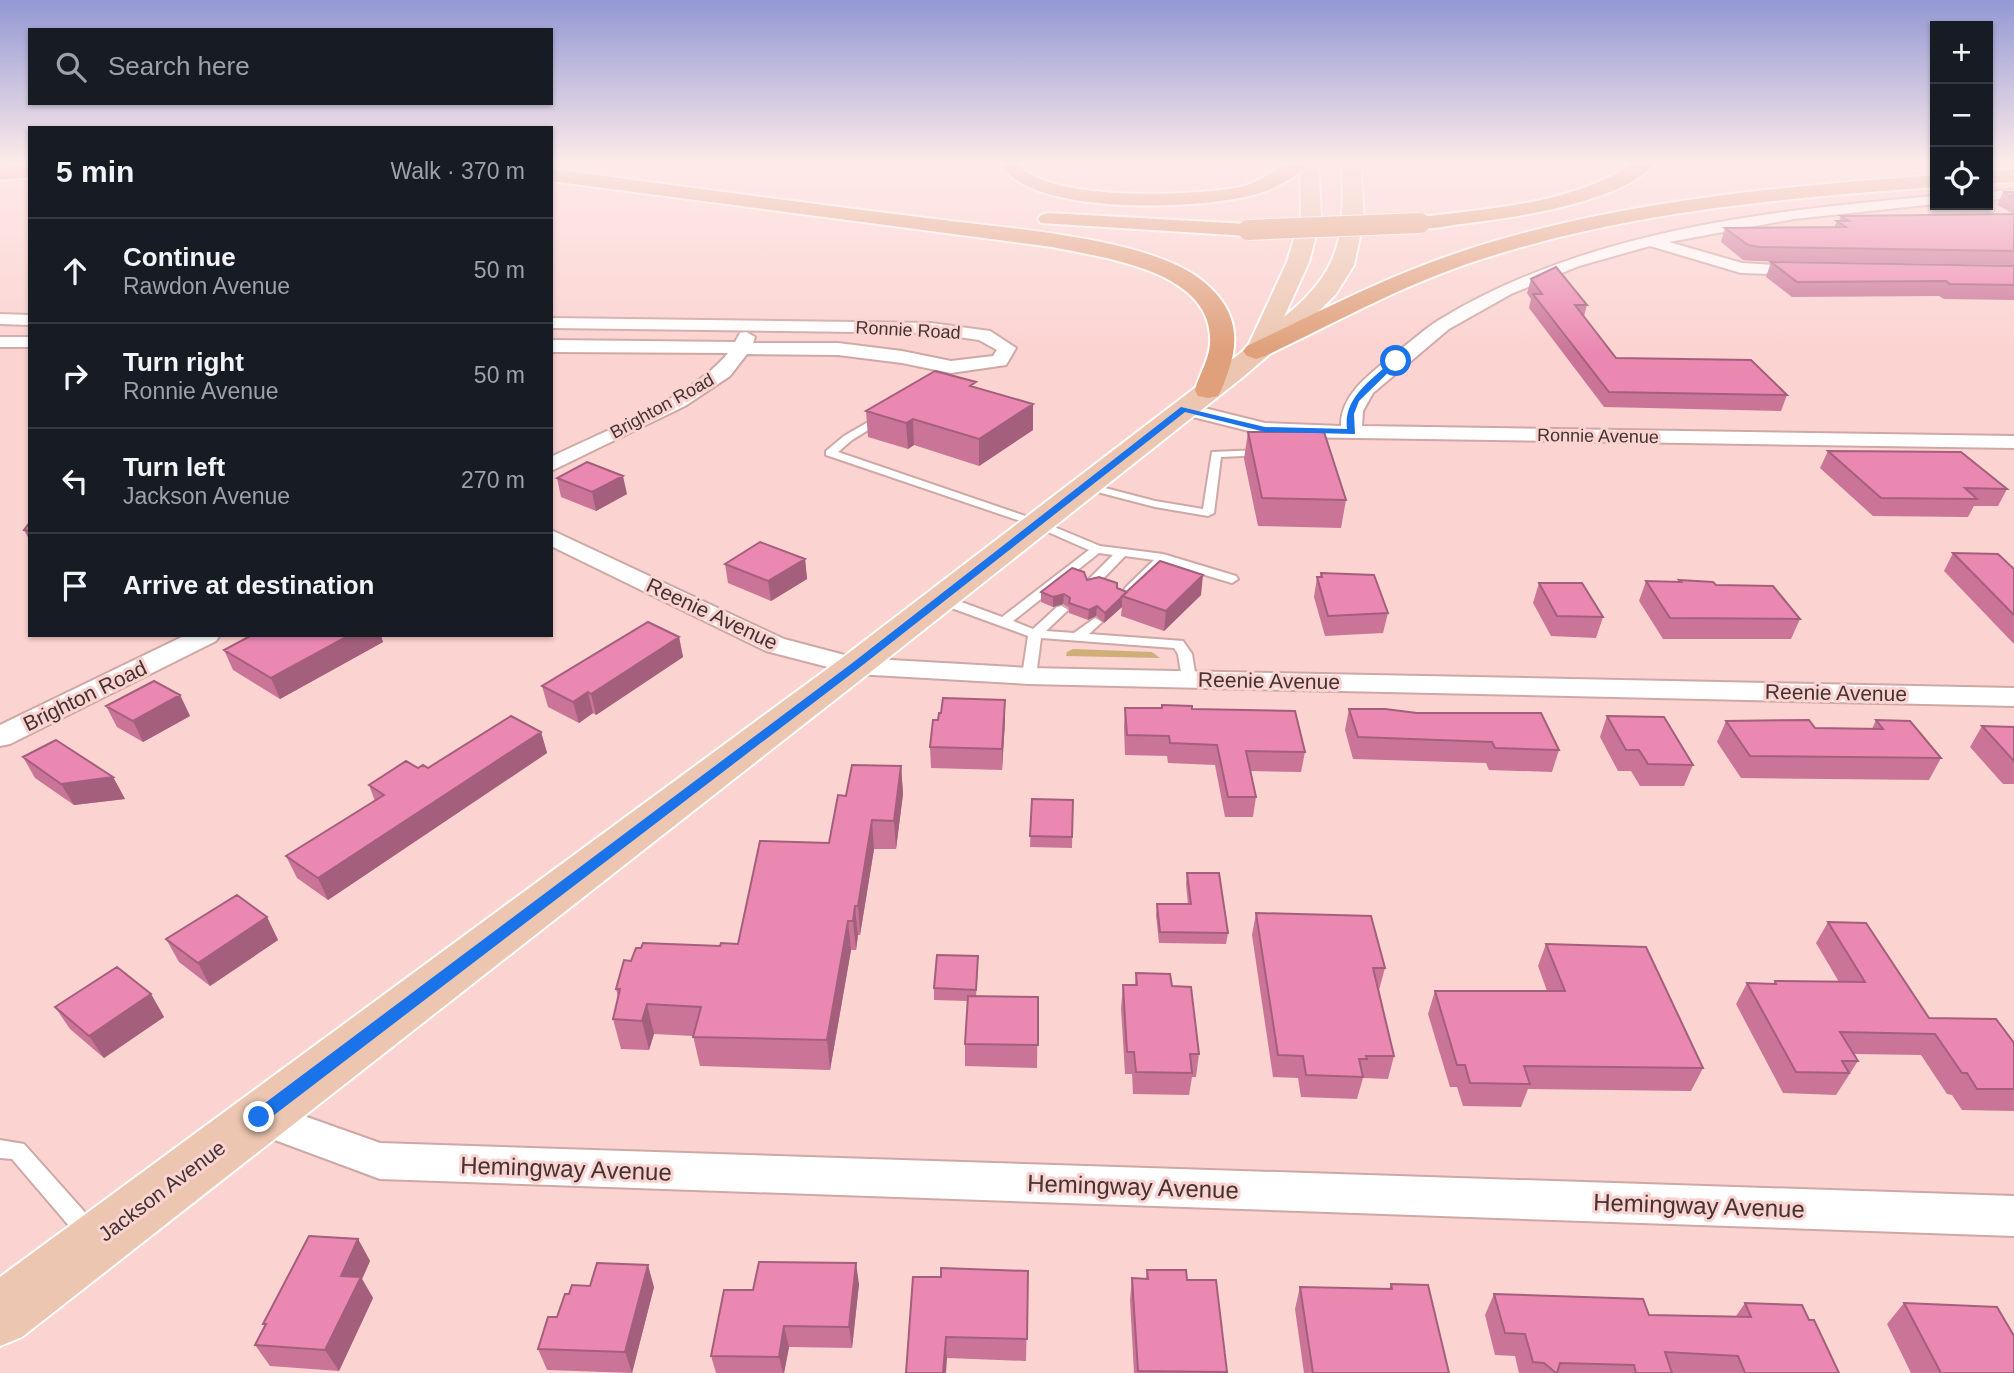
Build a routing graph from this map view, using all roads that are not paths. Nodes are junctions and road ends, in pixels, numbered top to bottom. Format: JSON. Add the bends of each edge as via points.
{"nodes":[{"id":1,"x":935,"y":225,"type":"edge"},
{"id":2,"x":1159,"y":225,"type":"edge"},
{"id":3,"x":1308,"y":225,"type":"edge"},
{"id":4,"x":1352,"y":225,"type":"edge"},
{"id":5,"x":1388,"y":225,"type":"edge"},
{"id":6,"x":1592,"y":225,"type":"edge"},
{"id":7,"x":1732,"y":225,"type":"edge"},
{"id":8,"x":1650,"y":241,"type":"junction"},
{"id":9,"x":1827,"y":270,"type":"edge"},
{"id":10,"x":0,"y":319,"type":"edge"},
{"id":11,"x":25,"y":320,"type":"edge"},
{"id":12,"x":553,"y":323,"type":"edge"},
{"id":13,"x":751,"y":325,"type":"junction"},
{"id":14,"x":0,"y":332,"type":"edge"},
{"id":15,"x":0,"y":342,"type":"edge"},
{"id":16,"x":28,"y":342,"type":"edge"},
{"id":17,"x":553,"y":346,"type":"edge"},
{"id":18,"x":742,"y":348,"type":"junction"},
{"id":19,"x":1256,"y":351,"type":"junction"},
{"id":20,"x":1208,"y":390,"type":"junction"},
{"id":21,"x":1184,"y":409,"type":"junction"},
{"id":22,"x":891,"y":411,"type":"edge"},
{"id":23,"x":1352,"y":432,"type":"junction"},
{"id":24,"x":2014,"y":442,"type":"edge"},
{"id":25,"x":1270,"y":453,"type":"edge"},
{"id":26,"x":553,"y":464,"type":"edge"},
{"id":27,"x":1086,"y":486,"type":"junction"},
{"id":28,"x":1036,"y":523,"type":"junction"},
{"id":29,"x":553,"y":538,"type":"edge"},
{"id":30,"x":1097,"y":549,"type":"junction"},
{"id":31,"x":1124,"y":551,"type":"junction"},
{"id":32,"x":1163,"y":558,"type":"junction"},
{"id":33,"x":1231,"y":579,"type":"dead end"},
{"id":34,"x":1091,"y":584,"type":"edge"},
{"id":35,"x":1124,"y":596,"type":"edge"},
{"id":36,"x":940,"y":599,"type":"junction"},
{"id":37,"x":1062,"y":610,"type":"dead end"},
{"id":38,"x":1004,"y":622,"type":"junction"},
{"id":39,"x":1095,"y":622,"type":"dead end"},
{"id":40,"x":1035,"y":634,"type":"junction"},
{"id":41,"x":203,"y":637,"type":"edge"},
{"id":42,"x":1077,"y":637,"type":"junction"},
{"id":43,"x":855,"y":666,"type":"junction"},
{"id":44,"x":1029,"y":676,"type":"junction"},
{"id":45,"x":1189,"y":679,"type":"junction"},
{"id":46,"x":2014,"y":697,"type":"edge"},
{"id":47,"x":0,"y":737,"type":"edge"},
{"id":48,"x":259,"y":1117,"type":"junction"},
{"id":49,"x":0,"y":1149,"type":"edge"},
{"id":50,"x":2014,"y":1216,"type":"edge"},
{"id":51,"x":96,"y":1241,"type":"junction"},
{"id":52,"x":0,"y":1315,"type":"edge"}],
"edges":[{"from":1,"to":20,"type":"highway","via":[[1120,254],[1168,270],[1204,292],[1219,315],[1223,343]]},
{"from":2,"to":5,"type":"highway","bridge":true,"via":[[1248,230]]},
{"from":3,"to":19,"type":"main road","name":"Jackson Avenue","via":[[1298,262]]},
{"from":4,"to":19,"type":"main road","name":"Jackson Avenue","via":[[1343,265],[1328,289]]},
{"from":6,"to":19,"type":"highway","via":[[1543,235],[1436,269]]},
{"from":7,"to":8,"type":"street"},
{"from":8,"to":9,"type":"street","via":[[1741,268]]},
{"from":8,"to":23,"type":"street","via":[[1507,290],[1452,317],[1355,400],[1349,414]]},
{"from":10,"to":11,"type":"street"},
{"from":11,"to":14,"type":"street"},
{"from":12,"to":13,"type":"street","name":"Ronnie Road"},
{"from":13,"to":18,"type":"street","name":"Brighton Road"},
{"from":13,"to":18,"type":"street","name":"Ronnie Road","via":[[931,328],[984,335],[1007,348],[999,361],[946,371],[902,357],[838,349]]},
{"from":15,"to":16,"type":"street"},
{"from":17,"to":18,"type":"street","name":"Ronnie Road"},
{"from":18,"to":26,"type":"street","name":"Brighton Road","via":[[723,372],[678,402]]},
{"from":19,"to":20,"type":"main road","name":"Jackson Avenue"},
{"from":20,"to":21,"type":"main road","name":"Jackson Avenue"},
{"from":21,"to":23,"type":"street","name":"Ronnie Avenue","via":[[1276,435]]},
{"from":21,"to":27,"type":"main road","name":"Jackson Avenue"},
{"from":22,"to":28,"type":"lane","via":[[830,453]]},
{"from":23,"to":24,"type":"street","name":"Ronnie Avenue"},
{"from":25,"to":27,"type":"lane","via":[[1216,454],[1208,513]]},
{"from":27,"to":28,"type":"main road","name":"Jackson Avenue"},
{"from":28,"to":30,"type":"lane"},
{"from":28,"to":36,"type":"main road","name":"Jackson Avenue"},
{"from":29,"to":43,"type":"street","name":"Reenie Avenue","via":[[775,645]]},
{"from":30,"to":31,"type":"lane"},
{"from":30,"to":38,"type":"lane"},
{"from":31,"to":32,"type":"lane"},
{"from":31,"to":34,"type":"lane"},
{"from":32,"to":33,"type":"lane"},
{"from":32,"to":35,"type":"lane"},
{"from":36,"to":38,"type":"lane"},
{"from":36,"to":43,"type":"main road","name":"Jackson Avenue"},
{"from":37,"to":40,"type":"lane"},
{"from":38,"to":40,"type":"lane"},
{"from":39,"to":42,"type":"lane"},
{"from":40,"to":42,"type":"lane"},
{"from":40,"to":44,"type":"lane"},
{"from":41,"to":47,"type":"street","name":"Brighton Road"},
{"from":42,"to":45,"type":"lane","via":[[1178,644],[1185,654]]},
{"from":43,"to":44,"type":"street","name":"Reenie Avenue"},
{"from":43,"to":48,"type":"main road","name":"Jackson Avenue"},
{"from":44,"to":45,"type":"street","name":"Reenie Avenue"},
{"from":45,"to":46,"type":"street","name":"Reenie Avenue"},
{"from":48,"to":50,"type":"street","name":"Hemingway Avenue","via":[[380,1161]]},
{"from":48,"to":51,"type":"main road","name":"Jackson Avenue"},
{"from":49,"to":51,"type":"lane","via":[[17,1150]]},
{"from":51,"to":52,"type":"main road","name":"Jackson Avenue"}]}
